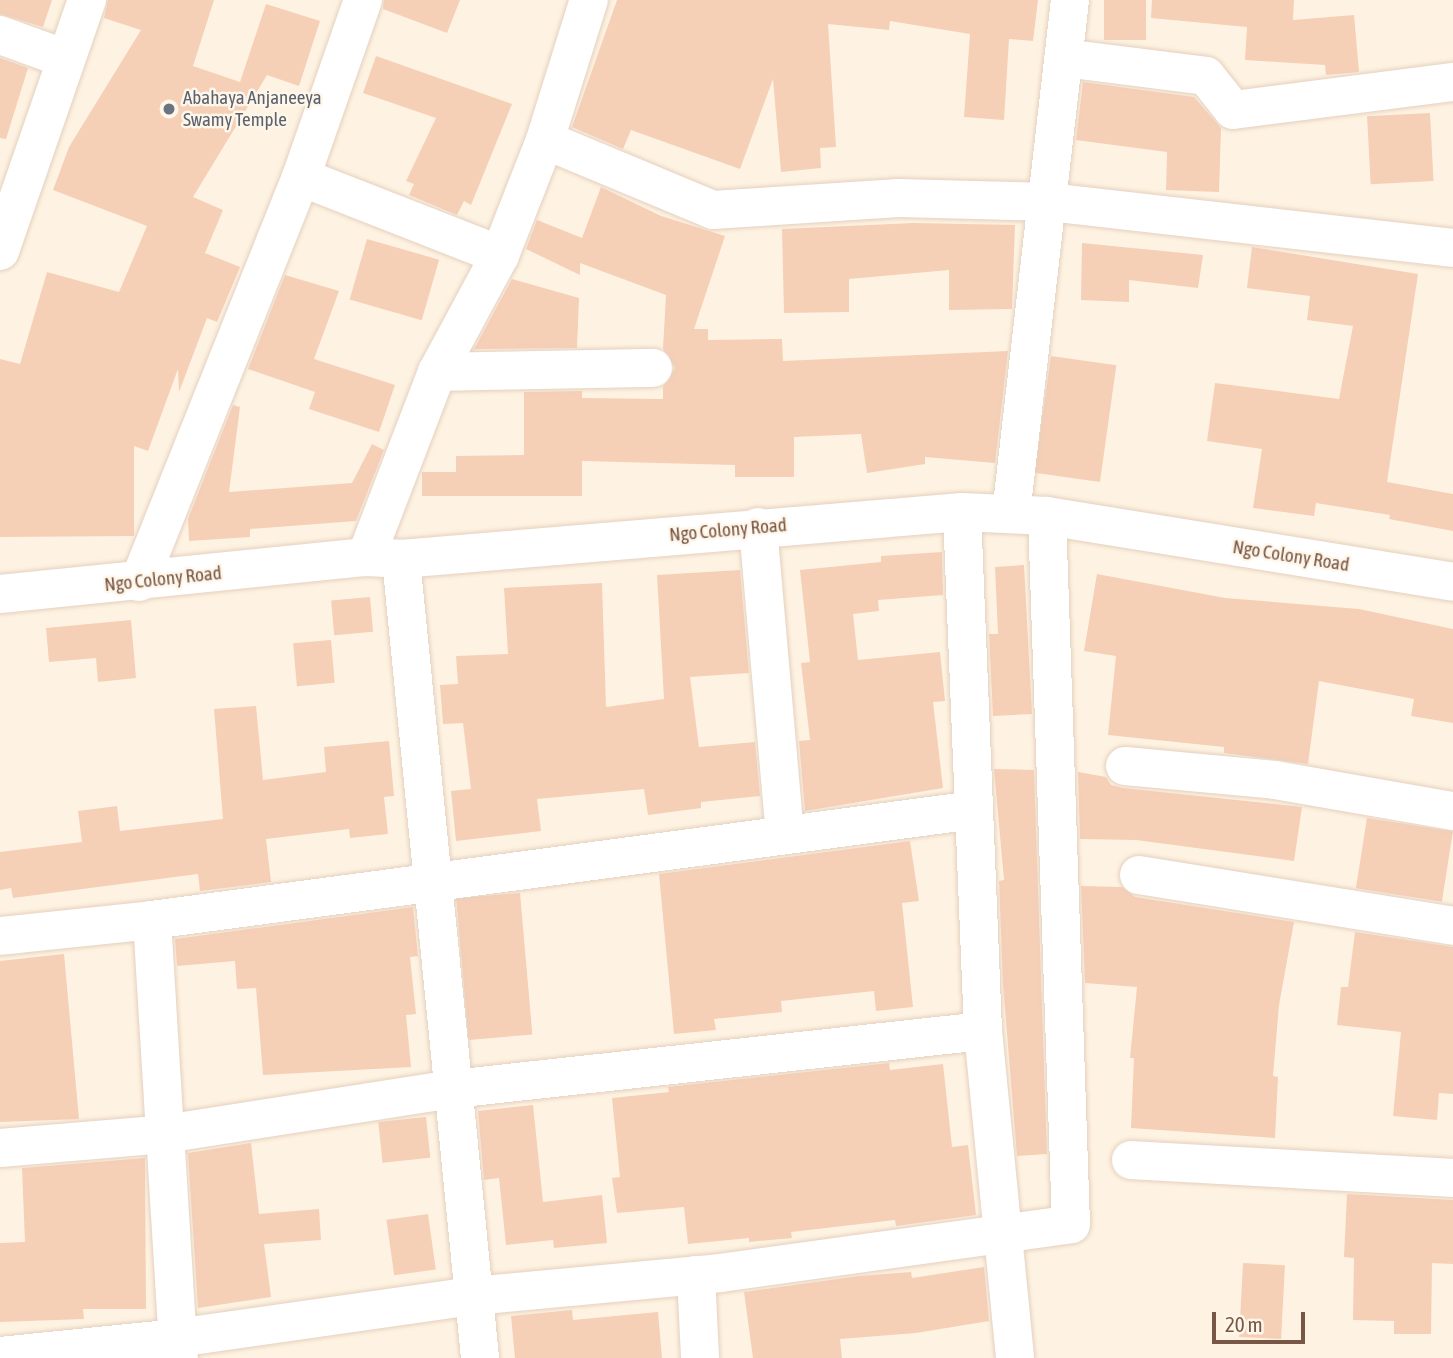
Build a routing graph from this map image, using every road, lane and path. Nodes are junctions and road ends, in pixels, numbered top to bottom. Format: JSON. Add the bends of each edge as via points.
{"nodes":[{"id":1,"x":87,"y":0,"type":"edge"},
{"id":2,"x":363,"y":0,"type":"edge"},
{"id":3,"x":589,"y":0,"type":"edge"},
{"id":4,"x":1070,"y":0,"type":"edge"},
{"id":5,"x":0,"y":36,"type":"edge"},
{"id":6,"x":1064,"y":58,"type":"junction"},
{"id":7,"x":66,"y":59,"type":"junction"},
{"id":8,"x":1453,"y":82,"type":"edge"},
{"id":9,"x":545,"y":140,"type":"junction"},
{"id":10,"x":301,"y":177,"type":"junction"},
{"id":11,"x":1049,"y":202,"type":"junction"},
{"id":12,"x":1453,"y":248,"type":"edge"},
{"id":13,"x":0,"y":251,"type":"edge"},
{"id":14,"x":500,"y":256,"type":"junction"},
{"id":15,"x":653,"y":368,"type":"dead end"},
{"id":16,"x":436,"y":372,"type":"junction"},
{"id":17,"x":962,"y":512,"type":"junction"},
{"id":18,"x":1029,"y":515,"type":"junction"},
{"id":19,"x":758,"y":527,"type":"junction"},
{"id":20,"x":383,"y":558,"type":"junction"},
{"id":21,"x":139,"y":582,"type":"junction"},
{"id":22,"x":1453,"y":582,"type":"edge"},
{"id":23,"x":0,"y":594,"type":"edge"},
{"id":24,"x":1125,"y":766,"type":"dead end"},
{"id":25,"x":974,"y":810,"type":"junction"},
{"id":26,"x":1453,"y":811,"type":"edge"},
{"id":27,"x":785,"y":835,"type":"junction"},
{"id":28,"x":1139,"y":875,"type":"dead end"},
{"id":29,"x":433,"y":883,"type":"junction"},
{"id":30,"x":152,"y":920,"type":"junction"},
{"id":31,"x":1453,"y":926,"type":"edge"},
{"id":32,"x":0,"y":936,"type":"edge"},
{"id":33,"x":983,"y":1031,"type":"junction"},
{"id":34,"x":453,"y":1089,"type":"junction"},
{"id":35,"x":164,"y":1134,"type":"junction"},
{"id":36,"x":0,"y":1147,"type":"edge"},
{"id":37,"x":1131,"y":1160,"type":"dead end"},
{"id":38,"x":1453,"y":1178,"type":"edge"},
{"id":39,"x":1001,"y":1233,"type":"junction"},
{"id":40,"x":695,"y":1275,"type":"junction"},
{"id":41,"x":473,"y":1296,"type":"junction"},
{"id":42,"x":178,"y":1348,"type":"edge"},
{"id":43,"x":0,"y":1356,"type":"edge"},
{"id":44,"x":480,"y":1358,"type":"edge"},
{"id":45,"x":700,"y":1358,"type":"edge"},
{"id":46,"x":1015,"y":1358,"type":"edge"}],
"edges":[{"from":1,"to":7,"type":"street"},
{"from":2,"to":10,"type":"street"},
{"from":3,"to":9,"type":"street"},
{"from":4,"to":6,"type":"street"},
{"from":5,"to":7,"type":"street"},
{"from":6,"to":8,"type":"street","via":[[1206,76],[1233,110]]},
{"from":6,"to":11,"type":"street"},
{"from":7,"to":13,"type":"street"},
{"from":9,"to":11,"type":"street","via":[[713,210],[899,198]]},
{"from":9,"to":14,"type":"street"},
{"from":10,"to":14,"type":"street"},
{"from":10,"to":21,"type":"street"},
{"from":11,"to":12,"type":"street"},
{"from":11,"to":18,"type":"street"},
{"from":14,"to":16,"type":"street"},
{"from":15,"to":16,"type":"street"},
{"from":16,"to":20,"type":"street"},
{"from":17,"to":18,"type":"street","name":"Ngo Colony Road"},
{"from":17,"to":19,"type":"street","name":"Ngo Colony Road"},
{"from":17,"to":25,"type":"street"},
{"from":18,"to":22,"type":"street","name":"Ngo Colony Road"},
{"from":18,"to":39,"type":"street","via":[[1072,1224]]},
{"from":19,"to":20,"type":"street","name":"Ngo Colony Road"},
{"from":19,"to":27,"type":"street"},
{"from":20,"to":21,"type":"street","name":"Ngo Colony Road"},
{"from":20,"to":29,"type":"street"},
{"from":21,"to":23,"type":"street","name":"Ngo Colony Road"},
{"from":24,"to":26,"type":"street","via":[[1275,780]]},
{"from":25,"to":27,"type":"street"},
{"from":25,"to":33,"type":"street"},
{"from":27,"to":29,"type":"street"},
{"from":28,"to":31,"type":"street"},
{"from":29,"to":30,"type":"street"},
{"from":29,"to":34,"type":"street"},
{"from":30,"to":32,"type":"street"},
{"from":30,"to":35,"type":"street"},
{"from":33,"to":34,"type":"street"},
{"from":33,"to":39,"type":"street"},
{"from":34,"to":35,"type":"street"},
{"from":34,"to":41,"type":"street"},
{"from":35,"to":36,"type":"street"},
{"from":35,"to":42,"type":"street"},
{"from":37,"to":38,"type":"street"},
{"from":39,"to":40,"type":"street"},
{"from":39,"to":46,"type":"street"},
{"from":40,"to":41,"type":"street"},
{"from":40,"to":45,"type":"street"},
{"from":41,"to":42,"type":"street"},
{"from":41,"to":44,"type":"street"},
{"from":42,"to":43,"type":"street"}]}
